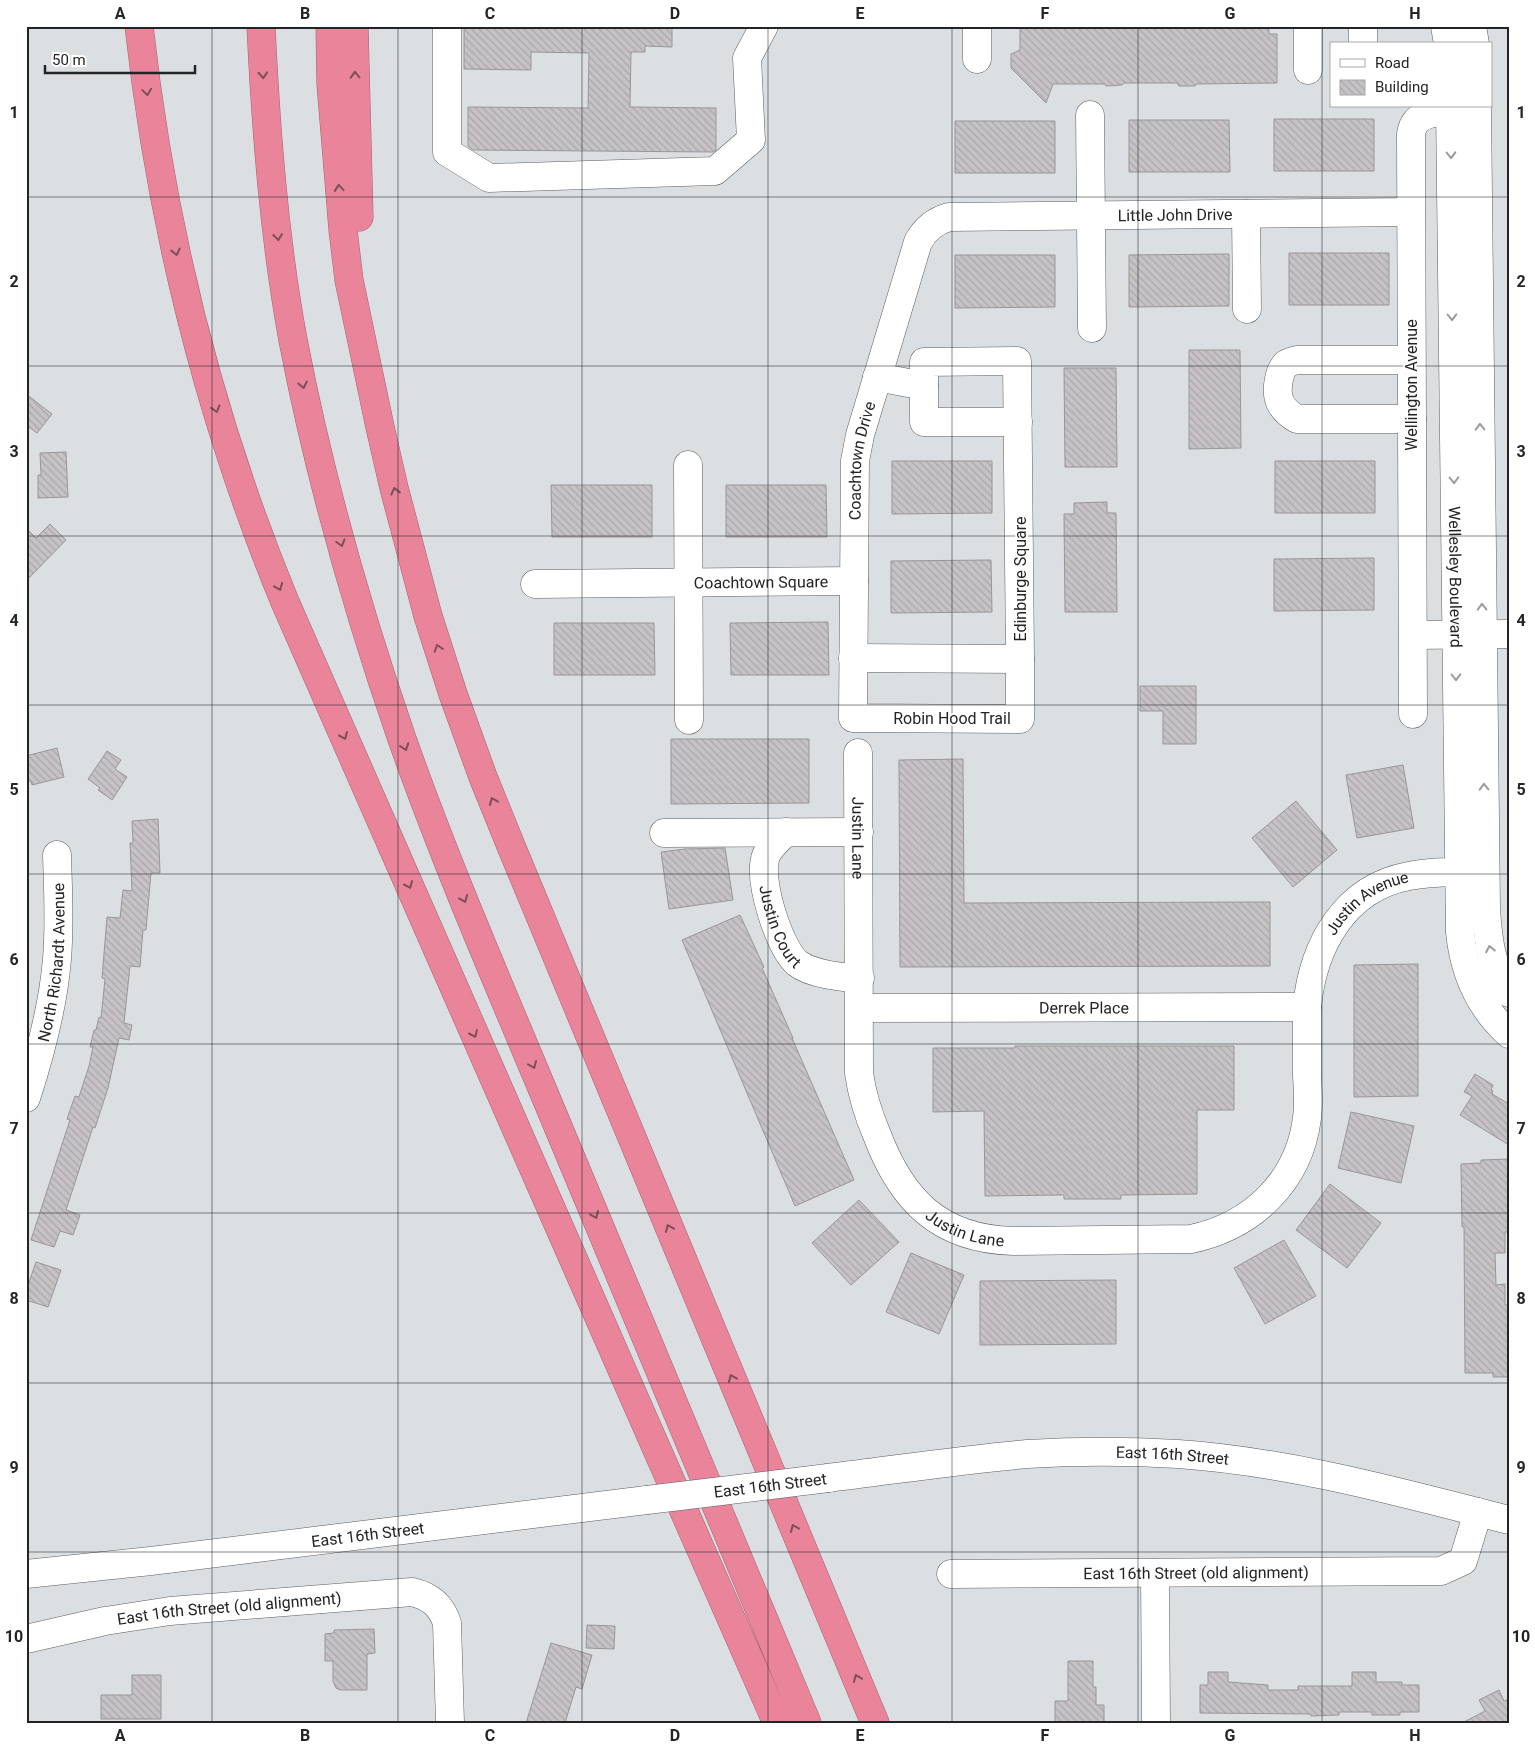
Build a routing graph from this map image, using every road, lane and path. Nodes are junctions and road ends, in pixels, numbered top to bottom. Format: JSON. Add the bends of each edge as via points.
{"nodes":[{"id":1,"x":139,"y":26,"type":"edge"},
{"id":2,"x":261,"y":26,"type":"edge"},
{"id":3,"x":330,"y":26,"type":"edge"},
{"id":4,"x":354,"y":26,"type":"edge"},
{"id":5,"x":446,"y":26,"type":"edge"},
{"id":6,"x":764,"y":26,"type":"edge"},
{"id":7,"x":977,"y":26,"type":"edge"},
{"id":8,"x":1308,"y":26,"type":"edge"},
{"id":9,"x":1363,"y":26,"type":"edge"},
{"id":10,"x":1445,"y":26,"type":"edge"},
{"id":11,"x":1472,"y":26,"type":"edge"},
{"id":12,"x":1364,"y":42,"type":"edge"},
{"id":13,"x":1448,"y":42,"type":"edge"},
{"id":14,"x":1475,"y":42,"type":"edge"},
{"id":15,"x":977,"y":59,"type":"dead end"},
{"id":16,"x":1308,"y":70,"type":"dead end"},
{"id":17,"x":1450,"y":110,"type":"edge"},
{"id":18,"x":1477,"y":110,"type":"edge"},
{"id":19,"x":1090,"y":115,"type":"dead end"},
{"id":20,"x":1411,"y":212,"type":"junction"},
{"id":21,"x":1246,"y":214,"type":"junction"},
{"id":22,"x":1091,"y":215,"type":"junction"},
{"id":23,"x":940,"y":220,"type":"joint"},
{"id":24,"x":1247,"y":309,"type":"dead end"},
{"id":25,"x":1092,"y":328,"type":"dead end"},
{"id":26,"x":1411,"y":360,"type":"junction"},
{"id":27,"x":370,"y":374,"type":"junction"},
{"id":28,"x":878,"y":377,"type":"junction"},
{"id":29,"x":924,"y":386,"type":"junction"},
{"id":30,"x":1412,"y":420,"type":"junction"},
{"id":31,"x":1018,"y":422,"type":"junction"},
{"id":32,"x":688,"y":465,"type":"dead end"},
{"id":33,"x":854,"y":581,"type":"junction"},
{"id":34,"x":688,"y":582,"type":"junction"},
{"id":35,"x":535,"y":584,"type":"dead end"},
{"id":36,"x":1496,"y":634,"type":"edge"},
{"id":37,"x":1413,"y":635,"type":"junction"},
{"id":38,"x":1456,"y":635,"type":"junction"},
{"id":39,"x":853,"y":658,"type":"junction"},
{"id":40,"x":1020,"y":659,"type":"junction"},
{"id":41,"x":1413,"y":714,"type":"dead end"},
{"id":42,"x":853,"y":718,"type":"joint"},
{"id":43,"x":688,"y":720,"type":"dead end"},
{"id":44,"x":858,"y":753,"type":"dead end"},
{"id":45,"x":664,"y":832,"type":"dead end"},
{"id":46,"x":786,"y":832,"type":"junction"},
{"id":47,"x":859,"y":832,"type":"junction"},
{"id":48,"x":57,"y":855,"type":"dead end"},
{"id":49,"x":1472,"y":872,"type":"junction"},
{"id":50,"x":860,"y":978,"type":"junction"},
{"id":51,"x":1509,"y":994,"type":"edge"},
{"id":52,"x":1307,"y":1007,"type":"junction"},
{"id":53,"x":860,"y":1008,"type":"junction"},
{"id":54,"x":1509,"y":1034,"type":"edge"},
{"id":55,"x":26,"y":1098,"type":"edge"},
{"id":56,"x":1478,"y":1512,"type":"junction"},
{"id":57,"x":1509,"y":1520,"type":"edge"},
{"id":58,"x":1155,"y":1573,"type":"junction"},
{"id":59,"x":26,"y":1574,"type":"edge"},
{"id":60,"x":951,"y":1574,"type":"dead end"},
{"id":61,"x":26,"y":1639,"type":"edge"},
{"id":62,"x":450,"y":1723,"type":"edge"},
{"id":63,"x":777,"y":1723,"type":"edge"},
{"id":64,"x":807,"y":1723,"type":"edge"},
{"id":65,"x":875,"y":1723,"type":"edge"},
{"id":66,"x":1156,"y":1723,"type":"edge"}],
"edges":[{"from":1,"to":63,"type":"highway","one_way":true,"via":[[151,118],[182,282],[208,383],[248,507],[285,602]]},
{"from":2,"to":64,"type":"highway","one_way":true,"via":[[272,188],[293,338],[330,504],[379,668],[424,799],[481,941]]},
{"from":27,"to":3,"type":"highway","one_way":true,"via":[[349,280],[343,230],[331,84]]},
{"from":27,"to":4,"type":"highway","one_way":true,"via":[[359,229]]},
{"from":5,"to":6,"type":"street","via":[[447,152],[489,178],[714,171],[751,140],[747,58]]},
{"from":7,"to":15,"type":"street"},
{"from":8,"to":16,"type":"street"},
{"from":9,"to":12,"type":"street"},
{"from":10,"to":13,"type":"street"},
{"from":11,"to":14,"type":"street"},
{"from":17,"to":18,"type":"street","name":"Wellington Avenue"},
{"from":17,"to":20,"type":"street","name":"Wellington Avenue","via":[[1420,117],[1412,126]]},
{"from":17,"to":38,"type":"street","name":"Wellesley Boulevard","one_way":true},
{"from":36,"to":18,"type":"street","name":"Wellesley Boulevard","one_way":true},
{"from":19,"to":22,"type":"street"},
{"from":20,"to":21,"type":"street","name":"Little John Drive"},
{"from":20,"to":26,"type":"street","name":"Wellington Avenue"},
{"from":21,"to":22,"type":"street","name":"Little John Drive"},
{"from":21,"to":24,"type":"street"},
{"from":22,"to":23,"type":"street","name":"Little John Drive","via":[[949,217]]},
{"from":22,"to":25,"type":"street"},
{"from":23,"to":28,"type":"street","name":"Coachtown Drive","via":[[927,229],[918,242]]},
{"from":26,"to":30,"type":"street","name":"Wellington Avenue"},
{"from":26,"to":30,"type":"street","via":[[1297,360],[1286,364],[1280,372],[1278,396],[1287,413],[1297,420]]},
{"from":65,"to":27,"type":"highway","one_way":true,"via":[[483,777],[450,686],[423,597],[394,488]]},
{"from":28,"to":29,"type":"street"},
{"from":28,"to":33,"type":"street","name":"Coachtown Drive","via":[[855,461]]},
{"from":29,"to":31,"type":"street","name":"Edinburge Square","via":[[924,422]]},
{"from":29,"to":31,"type":"street","name":"Edinburge Square","via":[[924,362],[1017,361]]},
{"from":30,"to":37,"type":"street","name":"Wellington Avenue"},
{"from":31,"to":40,"type":"street","name":"Edinburge Square"},
{"from":32,"to":34,"type":"street"},
{"from":33,"to":34,"type":"street","name":"Coachtown Square"},
{"from":33,"to":39,"type":"street","name":"Coachtown Drive"},
{"from":34,"to":35,"type":"street"},
{"from":34,"to":43,"type":"street","name":"Coachtown Square"},
{"from":36,"to":38,"type":"street"},
{"from":49,"to":36,"type":"street","name":"Wellesley Boulevard","one_way":true},
{"from":37,"to":38,"type":"street"},
{"from":37,"to":41,"type":"street","name":"Wellington Avenue"},
{"from":38,"to":49,"type":"street","name":"Wellesley Boulevard","one_way":true},
{"from":39,"to":40,"type":"street","name":"Edinburge Square"},
{"from":39,"to":42,"type":"street","name":"Coachtown Drive"},
{"from":40,"to":42,"type":"street","name":"Robin Hood Trail","via":[[1020,719]]},
{"from":44,"to":47,"type":"street","name":"Justin Lane"},
{"from":45,"to":46,"type":"street"},
{"from":46,"to":47,"type":"street"},
{"from":46,"to":50,"type":"street","name":"Justin Court","via":[[765,858],[763,875],[767,898],[785,946],[797,963],[817,972]]},
{"from":47,"to":50,"type":"street","name":"Justin Lane"},
{"from":48,"to":55,"type":"street","name":"North Richardt Avenue","via":[[59,921],[55,978],[47,1026]]},
{"from":51,"to":49,"type":"street","name":"Wellesley Boulevard","one_way":true,"via":[[1489,949],[1486,909]]},
{"from":49,"to":52,"type":"street","name":"Justin Avenue","via":[[1421,874],[1393,880],[1354,903],[1324,942],[1312,974]]},
{"from":49,"to":54,"type":"street","name":"Wellesley Boulevard","via":[[1460,932],[1468,973],[1477,996]]},
{"from":50,"to":53,"type":"street","name":"Justin Lane"},
{"from":52,"to":53,"type":"street","name":"Derrek Place"},
{"from":52,"to":53,"type":"street","name":"Justin Lane","via":[[1308,1109],[1303,1138],[1293,1164],[1278,1188],[1251,1214],[1235,1224],[1191,1239],[1013,1241],[968,1235],[951,1227],[930,1214],[899,1181],[885,1157],[862,1094]]},
{"from":56,"to":57,"type":"street","name":"East 16th Street"},
{"from":56,"to":58,"type":"street","name":"East 16th Street (old alignment)","via":[[1463,1561],[1441,1571]]},
{"from":56,"to":59,"type":"street","name":"East 16th Street","bridge":true,"via":[[1285,1467],[1179,1454],[1028,1454]]},
{"from":58,"to":60,"type":"street","name":"East 16th Street (old alignment)"},
{"from":58,"to":66,"type":"street"},
{"from":61,"to":62,"type":"street","name":"East 16th Street (old alignment)","via":[[105,1621],[170,1611],[405,1592],[419,1594],[433,1600],[445,1617]]}]}
